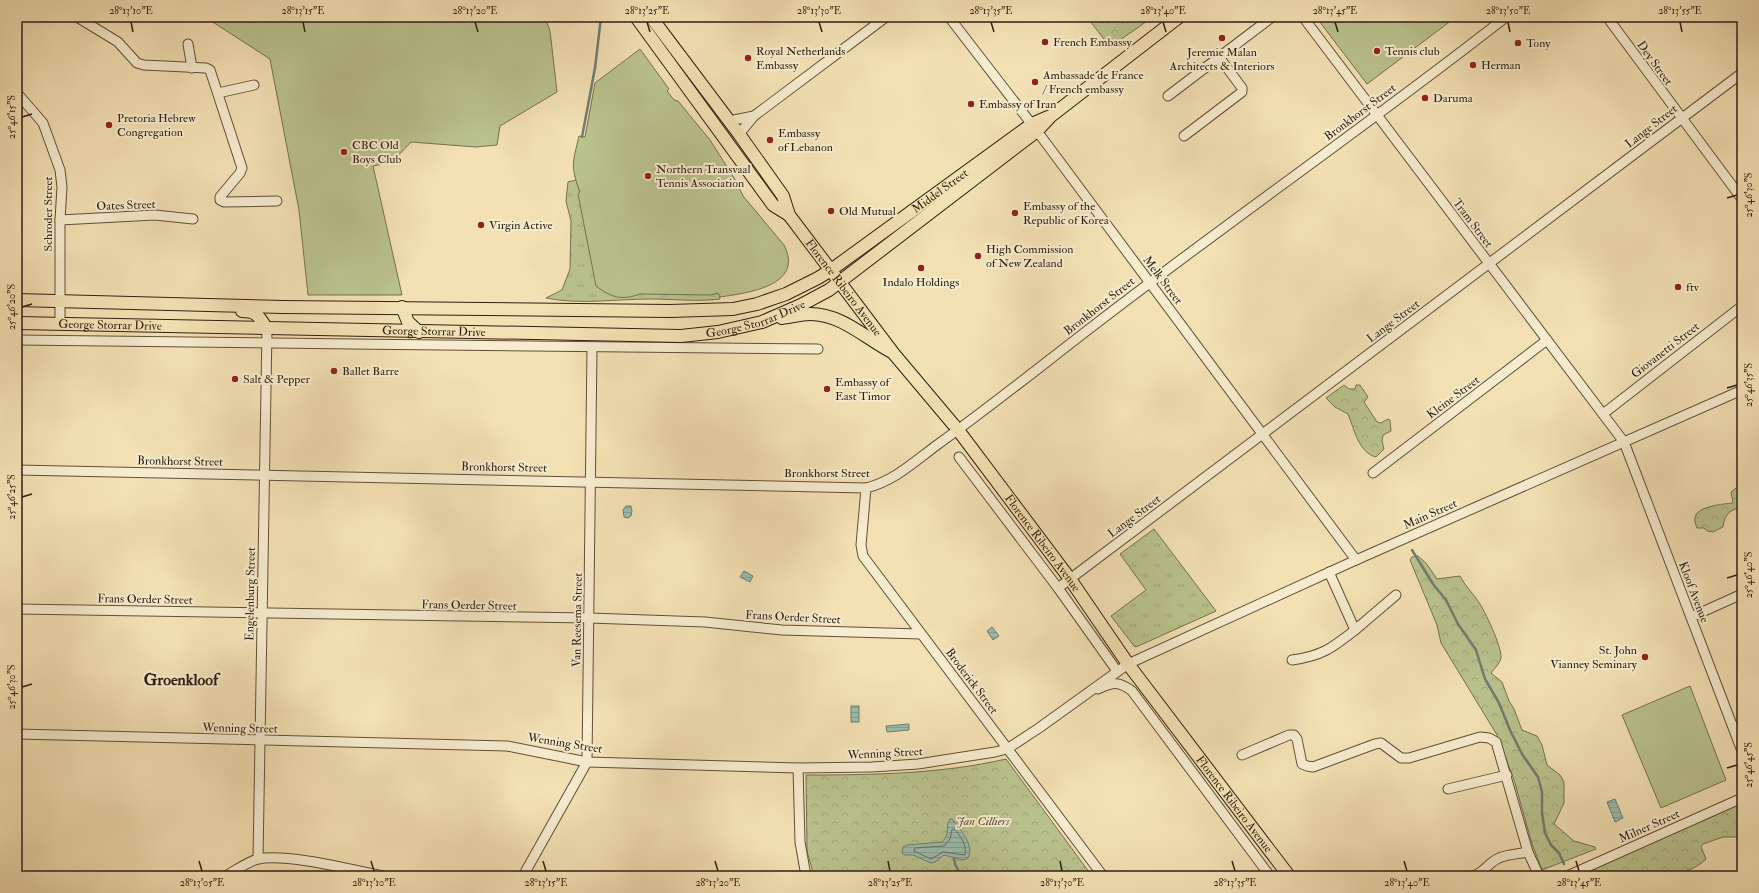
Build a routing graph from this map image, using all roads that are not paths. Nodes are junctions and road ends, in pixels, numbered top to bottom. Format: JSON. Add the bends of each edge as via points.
{"nodes":[{"id":1,"x":77,"y":17,"type":"edge"},
{"id":2,"x":636,"y":17,"type":"edge"},
{"id":3,"x":651,"y":17,"type":"edge"},
{"id":4,"x":886,"y":17,"type":"edge"},
{"id":5,"x":949,"y":17,"type":"edge"},
{"id":6,"x":1179,"y":17,"type":"edge"},
{"id":7,"x":1272,"y":17,"type":"edge"},
{"id":8,"x":1303,"y":17,"type":"edge"},
{"id":9,"x":1506,"y":17,"type":"edge"},
{"id":10,"x":1607,"y":17,"type":"edge"},
{"id":11,"x":668,"y":40,"type":"junction"},
{"id":12,"x":188,"y":44,"type":"dead end"},
{"id":13,"x":1219,"y":58,"type":"junction"},
{"id":14,"x":192,"y":68,"type":"junction"},
{"id":15,"x":675,"y":72,"type":"junction"},
{"id":16,"x":1742,"y":74,"type":"edge"},
{"id":17,"x":254,"y":85,"type":"dead end"},
{"id":18,"x":17,"y":93,"type":"edge"},
{"id":19,"x":218,"y":93,"type":"junction"},
{"id":20,"x":1168,"y":96,"type":"dead end"},
{"id":21,"x":754,"y":116,"type":"junction"},
{"id":22,"x":1376,"y":116,"type":"junction"},
{"id":23,"x":1681,"y":118,"type":"junction"},
{"id":24,"x":729,"y":121,"type":"junction"},
{"id":25,"x":1035,"y":127,"type":"junction"},
{"id":26,"x":739,"y":134,"type":"junction"},
{"id":27,"x":1184,"y":136,"type":"dead end"},
{"id":28,"x":1742,"y":199,"type":"edge"},
{"id":29,"x":277,"y":201,"type":"dead end"},
{"id":30,"x":789,"y":215,"type":"junction"},
{"id":31,"x":193,"y":219,"type":"dead end"},
{"id":32,"x":60,"y":220,"type":"junction"},
{"id":33,"x":1488,"y":264,"type":"junction"},
{"id":34,"x":831,"y":270,"type":"junction"},
{"id":35,"x":840,"y":282,"type":"junction"},
{"id":36,"x":1150,"y":282,"type":"junction"},
{"id":37,"x":17,"y":300,"type":"edge"},
{"id":38,"x":60,"y":300,"type":"junction"},
{"id":39,"x":178,"y":304,"type":"junction"},
{"id":40,"x":1742,"y":306,"type":"edge"},
{"id":41,"x":282,"y":307,"type":"junction"},
{"id":42,"x":402,"y":308,"type":"junction"},
{"id":43,"x":762,"y":322,"type":"junction"},
{"id":44,"x":17,"y":323,"type":"edge"},
{"id":45,"x":60,"y":324,"type":"junction"},
{"id":46,"x":266,"y":329,"type":"junction"},
{"id":47,"x":387,"y":331,"type":"junction"},
{"id":48,"x":419,"y":332,"type":"junction"},
{"id":49,"x":17,"y":340,"type":"edge"},
{"id":50,"x":1547,"y":340,"type":"junction"},
{"id":51,"x":266,"y":342,"type":"junction"},
{"id":52,"x":592,"y":348,"type":"junction"},
{"id":53,"x":818,"y":350,"type":"dead end"},
{"id":54,"x":894,"y":354,"type":"junction"},
{"id":55,"x":1742,"y":390,"type":"edge"},
{"id":56,"x":1602,"y":414,"type":"junction"},
{"id":57,"x":958,"y":430,"type":"junction"},
{"id":58,"x":1263,"y":434,"type":"junction"},
{"id":59,"x":1624,"y":442,"type":"junction"},
{"id":60,"x":959,"y":457,"type":"dead end"},
{"id":61,"x":17,"y":470,"type":"edge"},
{"id":62,"x":1374,"y":473,"type":"dead end"},
{"id":63,"x":263,"y":475,"type":"junction"},
{"id":64,"x":590,"y":481,"type":"junction"},
{"id":65,"x":866,"y":488,"type":"junction"},
{"id":66,"x":1356,"y":560,"type":"junction"},
{"id":67,"x":1329,"y":572,"type":"junction"},
{"id":68,"x":1070,"y":580,"type":"junction"},
{"id":69,"x":1058,"y":588,"type":"junction"},
{"id":70,"x":1742,"y":594,"type":"edge"},
{"id":71,"x":1396,"y":595,"type":"dead end"},
{"id":72,"x":17,"y":610,"type":"edge"},
{"id":73,"x":262,"y":613,"type":"junction"},
{"id":74,"x":1691,"y":617,"type":"junction"},
{"id":75,"x":589,"y":618,"type":"junction"},
{"id":76,"x":1355,"y":630,"type":"junction"},
{"id":77,"x":921,"y":634,"type":"junction"},
{"id":78,"x":1292,"y":660,"type":"dead end"},
{"id":79,"x":1128,"y":664,"type":"junction"},
{"id":80,"x":1117,"y":671,"type":"junction"},
{"id":81,"x":1084,"y":695,"type":"junction"},
{"id":82,"x":17,"y":734,"type":"edge"},
{"id":83,"x":259,"y":740,"type":"junction"},
{"id":84,"x":1007,"y":749,"type":"junction"},
{"id":85,"x":1742,"y":751,"type":"edge"},
{"id":86,"x":1242,"y":755,"type":"dead end"},
{"id":87,"x":587,"y":762,"type":"junction"},
{"id":88,"x":798,"y":768,"type":"junction"},
{"id":89,"x":1507,"y":775,"type":"junction"},
{"id":90,"x":1448,"y":789,"type":"dead end"},
{"id":91,"x":1742,"y":798,"type":"edge"},
{"id":92,"x":1528,"y":852,"type":"junction"},
{"id":93,"x":258,"y":859,"type":"junction"},
{"id":94,"x":225,"y":876,"type":"edge"},
{"id":95,"x":383,"y":876,"type":"edge"},
{"id":96,"x":524,"y":876,"type":"edge"},
{"id":97,"x":806,"y":876,"type":"edge"},
{"id":98,"x":1102,"y":876,"type":"edge"},
{"id":99,"x":1270,"y":876,"type":"edge"},
{"id":100,"x":1289,"y":876,"type":"edge"},
{"id":101,"x":1473,"y":876,"type":"edge"},
{"id":102,"x":1539,"y":876,"type":"edge"},
{"id":103,"x":1567,"y":876,"type":"edge"}],
"edges":[{"from":1,"to":14,"type":"street","via":[[122,45],[137,63]]},
{"from":2,"to":15,"type":"main road","name":"Florence Ribeiro Avenue"},
{"from":3,"to":11,"type":"main road","name":"Florence Ribeiro Avenue"},
{"from":4,"to":21,"type":"street"},
{"from":5,"to":25,"type":"street","name":"Melk Street"},
{"from":6,"to":25,"type":"main road","name":"Middel Street"},
{"from":7,"to":13,"type":"street"},
{"from":8,"to":22,"type":"street","name":"Tram Street"},
{"from":9,"to":22,"type":"street","name":"Bronkhorst Street"},
{"from":10,"to":23,"type":"street","name":"Dey Street"},
{"from":11,"to":15,"type":"main road","via":[[668,48],[677,65]]},
{"from":11,"to":24,"type":"main road","name":"Florence Ribeiro Avenue"},
{"from":12,"to":14,"type":"street"},
{"from":13,"to":20,"type":"street"},
{"from":13,"to":27,"type":"street","via":[[1242,88],[1242,92]]},
{"from":14,"to":19,"type":"street","via":[[210,70]]},
{"from":15,"to":30,"type":"main road","name":"Florence Ribeiro Avenue","via":[[773,205]]},
{"from":16,"to":23,"type":"street","name":"Lange Street"},
{"from":17,"to":19,"type":"street"},
{"from":18,"to":32,"type":"street","name":"Schroder Street","via":[[43,123],[58,161],[62,187]]},
{"from":19,"to":29,"type":"street","via":[[242,168],[220,200]]},
{"from":21,"to":24,"type":"street"},
{"from":21,"to":26,"type":"street"},
{"from":22,"to":33,"type":"street","name":"Tram Street"},
{"from":22,"to":36,"type":"street","name":"Bronkhorst Street"},
{"from":23,"to":28,"type":"street","name":"Dey Street"},
{"from":23,"to":33,"type":"street","name":"Lange Street"},
{"from":24,"to":26,"type":"main road","name":"Florence Ribeiro Avenue"},
{"from":25,"to":34,"type":"main road","name":"Middel Street"},
{"from":25,"to":35,"type":"main road","name":"Middel Street"},
{"from":25,"to":36,"type":"street","name":"Melk Street"},
{"from":26,"to":30,"type":"main road","name":"Florence Ribeiro Avenue","via":[[783,196]]},
{"from":30,"to":34,"type":"main road","name":"Florence Ribeiro Avenue"},
{"from":31,"to":32,"type":"street","name":"Oates Street","via":[[155,215]]},
{"from":32,"to":38,"type":"street","name":"Schroder Street"},
{"from":33,"to":50,"type":"street","name":"Tram Street"},
{"from":33,"to":58,"type":"street","name":"Lange Street"},
{"from":34,"to":35,"type":"main road","name":"Florence Ribeiro Avenue"},
{"from":34,"to":42,"type":"main road","name":"George Storrar Drive","via":[[786,294],[733,309],[670,311]]},
{"from":35,"to":43,"type":"main road","name":"George Storrar Drive","via":[[801,305]]},
{"from":35,"to":54,"type":"main road","name":"Florence Ribeiro Avenue"},
{"from":36,"to":57,"type":"street","name":"Bronkhorst Street"},
{"from":36,"to":58,"type":"street","name":"Melk Street"},
{"from":37,"to":38,"type":"main road","name":"George Storrar Drive"},
{"from":38,"to":39,"type":"main road","name":"George Storrar Drive"},
{"from":38,"to":45,"type":"street","name":"Schroder Street"},
{"from":39,"to":41,"type":"main road","name":"George Storrar Drive"},
{"from":39,"to":46,"type":"main road","via":[[195,311],[253,312]]},
{"from":40,"to":56,"type":"street","name":"Giovanetti Street"},
{"from":41,"to":42,"type":"main road","name":"George Storrar Drive"},
{"from":41,"to":46,"type":"main road","via":[[271,314]]},
{"from":42,"to":47,"type":"main road","via":[[397,323]]},
{"from":42,"to":48,"type":"main road","via":[[408,322]]},
{"from":43,"to":48,"type":"main road","name":"George Storrar Drive","via":[[718,332],[681,336]]},
{"from":43,"to":54,"type":"main road","via":[[808,314],[824,316],[847,324]]},
{"from":44,"to":45,"type":"main road","name":"George Storrar Drive"},
{"from":45,"to":46,"type":"main road","name":"George Storrar Drive"},
{"from":46,"to":47,"type":"main road","name":"George Storrar Drive"},
{"from":46,"to":51,"type":"street","name":"Engelenburg Street"},
{"from":47,"to":48,"type":"main road","name":"George Storrar Drive"},
{"from":49,"to":51,"type":"street","name":"George Storrar Drive"},
{"from":50,"to":56,"type":"street","name":"Tram Street"},
{"from":50,"to":62,"type":"street","name":"Kleine Street"},
{"from":51,"to":52,"type":"street","name":"George Storrar Drive"},
{"from":51,"to":63,"type":"street","name":"Engelenburg Street"},
{"from":52,"to":53,"type":"street","name":"George Storrar Drive"},
{"from":52,"to":64,"type":"street","name":"Van Reesema Street"},
{"from":54,"to":57,"type":"main road","name":"Florence Ribeiro Avenue"},
{"from":55,"to":59,"type":"street","name":"Main Street"},
{"from":56,"to":59,"type":"street","name":"Tram Street"},
{"from":57,"to":65,"type":"street","name":"Bronkhorst Street","via":[[893,478]]},
{"from":57,"to":68,"type":"main road","name":"Florence Ribeiro Avenue"},
{"from":58,"to":66,"type":"street","name":"Melk Street"},
{"from":58,"to":68,"type":"street","name":"Lange Street"},
{"from":59,"to":66,"type":"street","name":"Main Street"},
{"from":59,"to":74,"type":"street","name":"Kloof Avenue"},
{"from":60,"to":69,"type":"street"},
{"from":61,"to":63,"type":"street","name":"Bronkhorst Street"},
{"from":63,"to":64,"type":"street","name":"Bronkhorst Street"},
{"from":63,"to":73,"type":"street","name":"Engelenburg Street"},
{"from":64,"to":65,"type":"street","name":"Bronkhorst Street"},
{"from":64,"to":75,"type":"street","name":"Van Reesema Street"},
{"from":65,"to":77,"type":"street","name":"Broderick Street","via":[[862,551],[866,561]]},
{"from":66,"to":67,"type":"street","name":"Main Street"},
{"from":67,"to":76,"type":"street"},
{"from":67,"to":79,"type":"street","name":"Main Street"},
{"from":68,"to":69,"type":"street","name":"Lange Street"},
{"from":68,"to":79,"type":"main road","name":"Florence Ribeiro Avenue"},
{"from":69,"to":80,"type":"street"},
{"from":70,"to":74,"type":"street"},
{"from":71,"to":76,"type":"street"},
{"from":72,"to":73,"type":"street","name":"Frans Oerder Street"},
{"from":73,"to":75,"type":"street","name":"Frans Oerder Street"},
{"from":73,"to":83,"type":"street","name":"Engelenburg Street"},
{"from":74,"to":85,"type":"street","name":"Kloof Avenue"},
{"from":75,"to":77,"type":"street","name":"Frans Oerder Street","via":[[705,622],[782,630]]},
{"from":75,"to":87,"type":"street","name":"Van Reesema Street"},
{"from":76,"to":78,"type":"street","via":[[1330,650],[1312,657]]},
{"from":77,"to":84,"type":"street","name":"Broderick Street"},
{"from":79,"to":80,"type":"street","name":"Wenning Street"},
{"from":79,"to":100,"type":"main road","name":"Florence Ribeiro Avenue"},
{"from":80,"to":81,"type":"street","name":"Wenning Street"},
{"from":81,"to":84,"type":"street","name":"Wenning Street"},
{"from":81,"to":99,"type":"street","via":[[1113,683],[1124,685],[1132,691]]},
{"from":82,"to":83,"type":"street","name":"Wenning Street"},
{"from":83,"to":87,"type":"street","name":"Wenning Street","via":[[507,746]]},
{"from":83,"to":93,"type":"street","name":"Engelenburg Street"},
{"from":84,"to":88,"type":"street","name":"Wenning Street","via":[[918,764],[872,768]]},
{"from":84,"to":98,"type":"street","name":"Broderick Street"},
{"from":86,"to":89,"type":"street","via":[[1294,735],[1302,764],[1313,767],[1375,744],[1381,743],[1401,758],[1409,758],[1480,737],[1496,742]]},
{"from":87,"to":88,"type":"street","name":"Wenning Street"},
{"from":87,"to":96,"type":"street","name":"Van Reesema Street"},
{"from":88,"to":97,"type":"street","via":[[800,842]]},
{"from":89,"to":90,"type":"street"},
{"from":89,"to":92,"type":"street"},
{"from":91,"to":103,"type":"street","name":"Milner Street"},
{"from":92,"to":101,"type":"street","via":[[1500,858]]},
{"from":92,"to":102,"type":"street"},
{"from":93,"to":94,"type":"street"},
{"from":93,"to":95,"type":"street","via":[[300,860]]}]}
